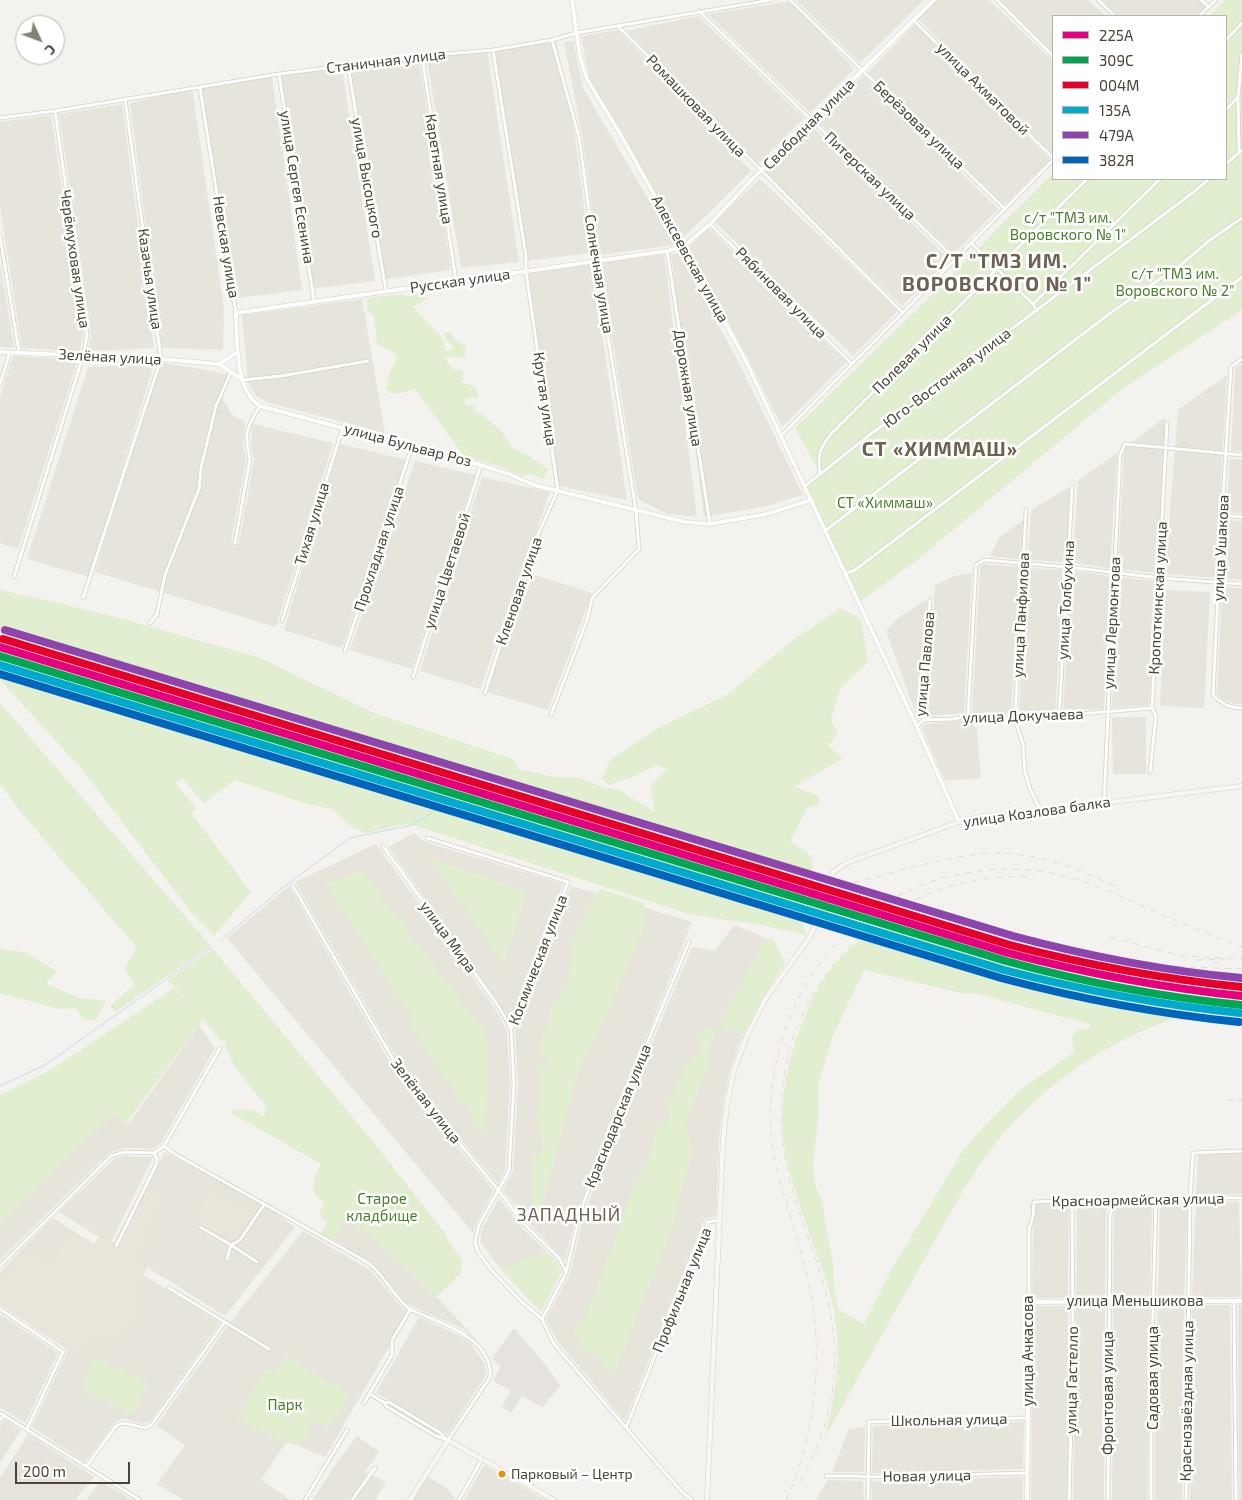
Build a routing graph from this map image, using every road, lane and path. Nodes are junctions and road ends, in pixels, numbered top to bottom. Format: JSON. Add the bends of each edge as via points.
{"nodes":[{"id":1,"x":572,"y":0,"type":"edge"},
{"id":2,"x":771,"y":0,"type":"edge"},
{"id":3,"x":790,"y":0,"type":"edge"},
{"id":4,"x":934,"y":0,"type":"edge"},
{"id":5,"x":997,"y":0,"type":"edge"},
{"id":6,"x":1098,"y":0,"type":"edge"},
{"id":7,"x":1201,"y":0,"type":"edge"},
{"id":8,"x":1216,"y":0,"type":"edge"},
{"id":9,"x":1209,"y":7,"type":"junction"},
{"id":10,"x":699,"y":11,"type":"junction"},
{"id":11,"x":1114,"y":15,"type":"edge"},
{"id":12,"x":1200,"y":15,"type":"edge"},
{"id":13,"x":913,"y":20,"type":"junction"},
{"id":14,"x":1242,"y":23,"type":"edge"},
{"id":15,"x":618,"y":26,"type":"junction"},
{"id":16,"x":576,"y":33,"type":"junction"},
{"id":17,"x":1227,"y":39,"type":"edge"},
{"id":18,"x":552,"y":40,"type":"junction"},
{"id":19,"x":493,"y":50,"type":"junction"},
{"id":20,"x":1242,"y":54,"type":"edge"},
{"id":21,"x":1052,"y":55,"type":"edge"},
{"id":22,"x":422,"y":56,"type":"junction"},
{"id":23,"x":348,"y":66,"type":"junction"},
{"id":24,"x":863,"y":70,"type":"junction"},
{"id":25,"x":279,"y":74,"type":"junction"},
{"id":26,"x":1241,"y":80,"type":"edge"},
{"id":27,"x":200,"y":88,"type":"junction"},
{"id":28,"x":1238,"y":97,"type":"junction"},
{"id":29,"x":125,"y":100,"type":"junction"},
{"id":30,"x":1227,"y":109,"type":"edge"},
{"id":31,"x":55,"y":111,"type":"junction"},
{"id":32,"x":0,"y":118,"type":"edge"},
{"id":33,"x":813,"y":120,"type":"junction"},
{"id":34,"x":1241,"y":151,"type":"edge"},
{"id":35,"x":1052,"y":158,"type":"edge"},
{"id":36,"x":1052,"y":160,"type":"edge"},
{"id":37,"x":1227,"y":163,"type":"edge"},
{"id":38,"x":760,"y":171,"type":"junction"},
{"id":39,"x":1085,"y":180,"type":"edge"},
{"id":40,"x":1159,"y":180,"type":"edge"},
{"id":41,"x":1208,"y":180,"type":"edge"},
{"id":42,"x":1005,"y":209,"type":"junction"},
{"id":43,"x":1242,"y":218,"type":"edge"},
{"id":44,"x":710,"y":224,"type":"junction"},
{"id":45,"x":0,"y":236,"type":"edge"},
{"id":46,"x":971,"y":243,"type":"junction"},
{"id":47,"x":683,"y":247,"type":"junction"},
{"id":48,"x":667,"y":251,"type":"junction"},
{"id":49,"x":955,"y":259,"type":"junction"},
{"id":50,"x":596,"y":261,"type":"junction"},
{"id":51,"x":997,"y":268,"type":"junction"},
{"id":52,"x":526,"y":272,"type":"junction"},
{"id":53,"x":1242,"y":277,"type":"edge"},
{"id":54,"x":456,"y":281,"type":"junction"},
{"id":55,"x":386,"y":291,"type":"junction"},
{"id":56,"x":314,"y":301,"type":"junction"},
{"id":57,"x":1033,"y":304,"type":"junction"},
{"id":58,"x":1037,"y":311,"type":"junction"},
{"id":59,"x":902,"y":312,"type":"junction"},
{"id":60,"x":236,"y":313,"type":"junction"},
{"id":61,"x":0,"y":352,"type":"edge"},
{"id":62,"x":10,"y":352,"type":"junction"},
{"id":63,"x":19,"y":352,"type":"junction"},
{"id":64,"x":238,"y":352,"type":"junction"},
{"id":65,"x":83,"y":356,"type":"junction"},
{"id":66,"x":160,"y":359,"type":"junction"},
{"id":67,"x":1242,"y":359,"type":"edge"},
{"id":68,"x":368,"y":361,"type":"dead end"},
{"id":69,"x":851,"y":363,"type":"junction"},
{"id":70,"x":219,"y":364,"type":"junction"},
{"id":71,"x":231,"y":372,"type":"junction"},
{"id":72,"x":243,"y":380,"type":"junction"},
{"id":73,"x":0,"y":384,"type":"edge"},
{"id":74,"x":258,"y":404,"type":"junction"},
{"id":75,"x":1167,"y":423,"type":"dead end"},
{"id":76,"x":343,"y":427,"type":"junction"},
{"id":77,"x":781,"y":436,"type":"junction"},
{"id":78,"x":412,"y":446,"type":"junction"},
{"id":79,"x":1165,"y":448,"type":"junction"},
{"id":80,"x":1226,"y":454,"type":"junction"},
{"id":81,"x":1242,"y":455,"type":"edge"},
{"id":82,"x":481,"y":465,"type":"junction"},
{"id":83,"x":820,"y":473,"type":"junction"},
{"id":84,"x":805,"y":486,"type":"junction"},
{"id":85,"x":1072,"y":486,"type":"dead end"},
{"id":86,"x":558,"y":490,"type":"junction"},
{"id":87,"x":811,"y":500,"type":"junction"},
{"id":88,"x":1026,"y":510,"type":"dead end"},
{"id":89,"x":636,"y":511,"type":"junction"},
{"id":90,"x":1222,"y":515,"type":"junction"},
{"id":91,"x":1242,"y":518,"type":"edge"},
{"id":92,"x":710,"y":524,"type":"junction"},
{"id":93,"x":825,"y":531,"type":"junction"},
{"id":94,"x":235,"y":543,"type":"dead end"},
{"id":95,"x":1023,"y":564,"type":"junction"},
{"id":96,"x":1068,"y":566,"type":"junction"},
{"id":97,"x":1114,"y":573,"type":"junction"},
{"id":98,"x":845,"y":574,"type":"junction"},
{"id":99,"x":14,"y":577,"type":"dead end"},
{"id":100,"x":1160,"y":578,"type":"junction"},
{"id":101,"x":1219,"y":582,"type":"junction"},
{"id":102,"x":1242,"y":584,"type":"edge"},
{"id":103,"x":83,"y":598,"type":"dead end"},
{"id":104,"x":930,"y":600,"type":"dead end"},
{"id":105,"x":282,"y":621,"type":"dead end"},
{"id":106,"x":150,"y":623,"type":"dead end"},
{"id":107,"x":345,"y":651,"type":"dead end"},
{"id":108,"x":413,"y":677,"type":"dead end"},
{"id":109,"x":485,"y":693,"type":"dead end"},
{"id":110,"x":1152,"y":708,"type":"junction"},
{"id":111,"x":1242,"y":708,"type":"edge"},
{"id":112,"x":1108,"y":712,"type":"junction"},
{"id":113,"x":1059,"y":714,"type":"junction"},
{"id":114,"x":551,"y":715,"type":"dead end"},
{"id":115,"x":968,"y":716,"type":"junction"},
{"id":116,"x":1015,"y":719,"type":"junction"},
{"id":117,"x":923,"y":720,"type":"junction"},
{"id":118,"x":917,"y":727,"type":"junction"},
{"id":119,"x":1150,"y":772,"type":"dead end"},
{"id":120,"x":1242,"y":786,"type":"edge"},
{"id":121,"x":1104,"y":802,"type":"junction"},
{"id":122,"x":1042,"y":813,"type":"junction"},
{"id":123,"x":959,"y":822,"type":"junction"},
{"id":124,"x":427,"y":838,"type":"dead end"},
{"id":125,"x":383,"y":846,"type":"dead end"},
{"id":126,"x":839,"y":866,"type":"joint"},
{"id":127,"x":293,"y":886,"type":"dead end"},
{"id":128,"x":689,"y":942,"type":"dead end"},
{"id":129,"x":511,"y":1029,"type":"junction"},
{"id":130,"x":220,"y":1048,"type":"dead end"},
{"id":131,"x":164,"y":1146,"type":"junction"},
{"id":132,"x":1242,"y":1151,"type":"edge"},
{"id":133,"x":154,"y":1153,"type":"junction"},
{"id":134,"x":498,"y":1191,"type":"junction"},
{"id":135,"x":1156,"y":1197,"type":"junction"},
{"id":136,"x":1117,"y":1198,"type":"junction"},
{"id":137,"x":1190,"y":1198,"type":"junction"},
{"id":138,"x":1242,"y":1198,"type":"edge"},
{"id":139,"x":1072,"y":1200,"type":"junction"},
{"id":140,"x":1034,"y":1202,"type":"joint"},
{"id":141,"x":264,"y":1205,"type":"junction"},
{"id":142,"x":720,"y":1220,"type":"junction"},
{"id":143,"x":200,"y":1228,"type":"dead end"},
{"id":144,"x":231,"y":1245,"type":"junction"},
{"id":145,"x":116,"y":1246,"type":"dead end"},
{"id":146,"x":227,"y":1259,"type":"dead end"},
{"id":147,"x":257,"y":1262,"type":"dead end"},
{"id":148,"x":0,"y":1266,"type":"edge"},
{"id":149,"x":566,"y":1273,"type":"junction"},
{"id":150,"x":169,"y":1288,"type":"dead end"},
{"id":151,"x":1109,"y":1301,"type":"junction"},
{"id":152,"x":1188,"y":1301,"type":"junction"},
{"id":153,"x":1234,"y":1301,"type":"junction"},
{"id":154,"x":1242,"y":1301,"type":"edge"},
{"id":155,"x":1028,"y":1302,"type":"junction"},
{"id":156,"x":1072,"y":1302,"type":"junction"},
{"id":157,"x":1154,"y":1302,"type":"junction"},
{"id":158,"x":0,"y":1309,"type":"edge"},
{"id":159,"x":410,"y":1310,"type":"junction"},
{"id":160,"x":542,"y":1319,"type":"junction"},
{"id":161,"x":225,"y":1322,"type":"junction"},
{"id":162,"x":269,"y":1348,"type":"dead end"},
{"id":163,"x":370,"y":1394,"type":"junction"},
{"id":164,"x":364,"y":1403,"type":"dead end"},
{"id":165,"x":2,"y":1414,"type":"edge"},
{"id":166,"x":1028,"y":1418,"type":"junction"},
{"id":167,"x":0,"y":1420,"type":"edge"},
{"id":168,"x":626,"y":1428,"type":"junction"},
{"id":169,"x":27,"y":1429,"type":"junction"},
{"id":170,"x":347,"y":1430,"type":"dead end"},
{"id":171,"x":448,"y":1440,"type":"junction"},
{"id":172,"x":482,"y":1459,"type":"junction"},
{"id":173,"x":86,"y":1467,"type":"junction"},
{"id":174,"x":375,"y":1468,"type":"dead end"},
{"id":175,"x":1027,"y":1473,"type":"junction"},
{"id":176,"x":826,"y":1476,"type":"dead end"},
{"id":177,"x":868,"y":1477,"type":"junction"},
{"id":178,"x":140,"y":1500,"type":"edge"},
{"id":179,"x":305,"y":1500,"type":"edge"},
{"id":180,"x":352,"y":1500,"type":"edge"},
{"id":181,"x":410,"y":1500,"type":"edge"},
{"id":182,"x":459,"y":1500,"type":"edge"},
{"id":183,"x":554,"y":1500,"type":"edge"},
{"id":184,"x":692,"y":1500,"type":"edge"},
{"id":185,"x":707,"y":1500,"type":"edge"},
{"id":186,"x":868,"y":1500,"type":"edge"},
{"id":187,"x":1027,"y":1500,"type":"edge"},
{"id":188,"x":1069,"y":1500,"type":"edge"},
{"id":189,"x":1108,"y":1500,"type":"edge"},
{"id":190,"x":1152,"y":1500,"type":"edge"},
{"id":191,"x":1186,"y":1500,"type":"edge"},
{"id":192,"x":1236,"y":1500,"type":"edge"}],
"edges":[{"from":1,"to":16,"type":"street","name":"Алексеевская улица"},
{"from":2,"to":10,"type":"street","name":"Станичная улица"},
{"from":3,"to":24,"type":"street","name":"Берёзовая улица"},
{"from":4,"to":13,"type":"street","name":"Свободная улица"},
{"from":5,"to":21,"type":"street"},
{"from":6,"to":11,"type":"street"},
{"from":7,"to":9,"type":"street"},
{"from":8,"to":9,"type":"street"},
{"from":9,"to":12,"type":"street"},
{"from":10,"to":15,"type":"street","name":"Станичная улица"},
{"from":10,"to":33,"type":"street","name":"Питерская улица"},
{"from":13,"to":24,"type":"street","name":"Свободная улица"},
{"from":13,"to":35,"type":"street","name":"улица Ахматовой"},
{"from":14,"to":17,"type":"street"},
{"from":15,"to":16,"type":"street","name":"Станичная улица"},
{"from":15,"to":38,"type":"street","name":"Ромашковая улица"},
{"from":16,"to":18,"type":"street","name":"Станичная улица"},
{"from":16,"to":47,"type":"street","name":"Алексеевская улица","via":[[587,80]]},
{"from":18,"to":19,"type":"street","name":"Станичная улица"},
{"from":18,"to":50,"type":"street","name":"Солнечная улица","via":[[579,137]]},
{"from":19,"to":22,"type":"street","name":"Станичная улица"},
{"from":19,"to":52,"type":"street","name":"Крутая улица"},
{"from":20,"to":26,"type":"street"},
{"from":22,"to":23,"type":"street","name":"Станичная улица"},
{"from":22,"to":54,"type":"street","name":"Каретная улица"},
{"from":23,"to":25,"type":"street","name":"Станичная улица"},
{"from":23,"to":55,"type":"street","name":"улица Высоцкого"},
{"from":24,"to":33,"type":"street","name":"Свободная улица"},
{"from":24,"to":42,"type":"street","name":"Берёзовая улица"},
{"from":25,"to":27,"type":"street","name":"Станичная улица"},
{"from":25,"to":56,"type":"street","name":"улица Сергея Есенина"},
{"from":26,"to":28,"type":"street"},
{"from":27,"to":29,"type":"street","name":"Станичная улица"},
{"from":27,"to":60,"type":"street","name":"Невская улица"},
{"from":28,"to":30,"type":"street"},
{"from":28,"to":34,"type":"street"},
{"from":29,"to":31,"type":"street","name":"Станичная улица"},
{"from":29,"to":66,"type":"street","name":"Казачья улица"},
{"from":31,"to":32,"type":"street","name":"Станичная улица"},
{"from":31,"to":65,"type":"street","name":"Черёмуховая улица","via":[[87,334]]},
{"from":33,"to":38,"type":"street","name":"Свободная улица"},
{"from":33,"to":49,"type":"street","name":"Питерская улица"},
{"from":34,"to":37,"type":"street"},
{"from":36,"to":42,"type":"street"},
{"from":38,"to":44,"type":"street","name":"Свободная улица"},
{"from":38,"to":59,"type":"street","name":"Ромашковая улица"},
{"from":39,"to":51,"type":"street","name":"Полевая улица"},
{"from":40,"to":57,"type":"street"},
{"from":41,"to":58,"type":"street","name":"Юго-Восточная улица"},
{"from":42,"to":46,"type":"street"},
{"from":43,"to":93,"type":"street","via":[[1113,311]]},
{"from":44,"to":47,"type":"street","name":"Свободная улица"},
{"from":44,"to":69,"type":"street","name":"Рябиновая улица"},
{"from":45,"to":63,"type":"street"},
{"from":46,"to":49,"type":"street"},
{"from":46,"to":51,"type":"street"},
{"from":47,"to":48,"type":"street","name":"Русская улица"},
{"from":47,"to":77,"type":"street","name":"Алексеевская улица","via":[[744,357]]},
{"from":48,"to":50,"type":"street","name":"Русская улица"},
{"from":48,"to":92,"type":"street","name":"Дорожная улица"},
{"from":49,"to":59,"type":"street"},
{"from":50,"to":52,"type":"street","name":"Русская улица"},
{"from":50,"to":89,"type":"street","name":"Солнечная улица"},
{"from":51,"to":57,"type":"street"},
{"from":51,"to":83,"type":"street","name":"Полевая улица","via":[[832,433],[822,446],[818,460]]},
{"from":52,"to":54,"type":"street","name":"Русская улица"},
{"from":52,"to":86,"type":"street","name":"Крутая улица"},
{"from":53,"to":98,"type":"street","via":[[855,570]]},
{"from":54,"to":55,"type":"street","name":"Русская улица"},
{"from":55,"to":56,"type":"street","name":"Русская улица"},
{"from":56,"to":60,"type":"street","name":"Русская улица"},
{"from":57,"to":58,"type":"street"},
{"from":58,"to":83,"type":"street","name":"Юго-Восточная улица"},
{"from":59,"to":69,"type":"street"},
{"from":60,"to":64,"type":"street","name":"Невская улица"},
{"from":61,"to":62,"type":"street","name":"Зелёная улица"},
{"from":62,"to":63,"type":"street","name":"Зелёная улица"},
{"from":62,"to":73,"type":"street"},
{"from":63,"to":65,"type":"street","name":"Зелёная улица"},
{"from":64,"to":70,"type":"street"},
{"from":64,"to":72,"type":"street","name":"Невская улица"},
{"from":65,"to":66,"type":"street","name":"Зелёная улица"},
{"from":65,"to":99,"type":"street","name":"Черёмуховая улица"},
{"from":66,"to":70,"type":"street","name":"Зелёная улица"},
{"from":66,"to":103,"type":"street","name":"Казачья улица"},
{"from":67,"to":80,"type":"street","name":"улица Ушакова","via":[[1232,367]]},
{"from":68,"to":72,"type":"street"},
{"from":69,"to":77,"type":"street"},
{"from":70,"to":71,"type":"street","name":"Зелёная улица"},
{"from":71,"to":72,"type":"street","name":"Зелёная улица"},
{"from":71,"to":106,"type":"street","via":[[216,406],[199,489],[165,575],[157,614]]},
{"from":72,"to":74,"type":"street","name":"Невская улица"},
{"from":74,"to":76,"type":"street","name":"улица Бульвар Роз"},
{"from":74,"to":94,"type":"street","via":[[246,428],[250,459]]},
{"from":75,"to":79,"type":"street","name":"Кропоткинская улица"},
{"from":76,"to":78,"type":"street","name":"улица Бульвар Роз"},
{"from":76,"to":105,"type":"street","name":"Тихая улица"},
{"from":77,"to":84,"type":"street","name":"Алексеевская улица"},
{"from":78,"to":82,"type":"street","name":"улица Бульвар Роз"},
{"from":78,"to":107,"type":"street","name":"Прохладная улица"},
{"from":79,"to":80,"type":"street"},
{"from":79,"to":97,"type":"street","name":"улица Лермонтова","via":[[1125,444],[1120,455]]},
{"from":79,"to":100,"type":"street","name":"Кропоткинская улица"},
{"from":80,"to":81,"type":"street"},
{"from":80,"to":90,"type":"street","name":"улица Ушакова"},
{"from":82,"to":86,"type":"street","name":"улица Бульвар Роз","via":[[534,485]]},
{"from":82,"to":108,"type":"street","name":"улица Цветаевой"},
{"from":83,"to":84,"type":"street","name":"Юго-Восточная улица"},
{"from":84,"to":87,"type":"street","name":"Алексеевская улица"},
{"from":85,"to":96,"type":"street","name":"улица Толбухина"},
{"from":86,"to":89,"type":"street"},
{"from":86,"to":109,"type":"street","name":"Кленовая улица","via":[[531,550]]},
{"from":87,"to":92,"type":"street","via":[[767,514]]},
{"from":87,"to":93,"type":"street","name":"Алексеевская улица"},
{"from":88,"to":95,"type":"street","name":"улица Панфилова"},
{"from":89,"to":92,"type":"street"},
{"from":89,"to":114,"type":"street","name":"Солнечная улица","via":[[639,549],[592,598],[587,620]]},
{"from":90,"to":91,"type":"street"},
{"from":90,"to":101,"type":"street","name":"улица Ушакова"},
{"from":93,"to":98,"type":"street","name":"Алексеевская улица"},
{"from":95,"to":96,"type":"street"},
{"from":95,"to":115,"type":"street","via":[[984,560],[976,565]]},
{"from":95,"to":116,"type":"street","name":"улица Панфилова"},
{"from":96,"to":97,"type":"street"},
{"from":96,"to":113,"type":"street","name":"улица Толбухина"},
{"from":97,"to":100,"type":"street"},
{"from":97,"to":112,"type":"street","name":"улица Лермонтова"},
{"from":98,"to":118,"type":"street","name":"Алексеевская улица"},
{"from":100,"to":101,"type":"street"},
{"from":100,"to":110,"type":"street","name":"Кропоткинская улица"},
{"from":101,"to":102,"type":"street"},
{"from":101,"to":111,"type":"street","name":"улица Ушакова","via":[[1213,696],[1220,703]]},
{"from":104,"to":117,"type":"street","name":"улица Павлова"},
{"from":110,"to":112,"type":"street","name":"улица Докучаева"},
{"from":110,"to":119,"type":"street","name":"Кропоткинская улица","via":[[1156,716]]},
{"from":112,"to":113,"type":"street","name":"улица Докучаева"},
{"from":112,"to":121,"type":"street","name":"улица Лермонтова"},
{"from":113,"to":116,"type":"street","name":"улица Докучаева"},
{"from":115,"to":116,"type":"street","name":"улица Докучаева"},
{"from":115,"to":117,"type":"street","name":"улица Докучаева"},
{"from":116,"to":122,"type":"street","via":[[1023,744],[1024,772]]},
{"from":117,"to":118,"type":"street","name":"улица Павлова"},
{"from":118,"to":123,"type":"street","name":"Алексеевская улица"},
{"from":120,"to":121,"type":"main road","name":"улица Козлова балка"},
{"from":121,"to":122,"type":"main road","name":"улица Козлова балка"},
{"from":122,"to":123,"type":"main road","name":"улица Козлова балка","via":[[994,815]]},
{"from":123,"to":126,"type":"main road","name":"улица Козлова балка"},
{"from":124,"to":129,"type":"street","name":"Космическая улица","via":[[568,882]]},
{"from":125,"to":129,"type":"street","name":"улица Мира","via":[[497,1004]]},
{"from":126,"to":142,"type":"main road","name":"Профильная улица","via":[[832,873],[808,938],[766,998],[735,1067],[723,1140]]},
{"from":127,"to":134,"type":"street","name":"Зелёная улица","via":[[401,1073]]},
{"from":128,"to":149,"type":"street","name":"Краснодарская улица","via":[[580,1213]]},
{"from":129,"to":134,"type":"street","name":"Космическая улица","via":[[514,1084],[509,1171]]},
{"from":130,"to":131,"type":"street"},
{"from":131,"to":133,"type":"street"},
{"from":131,"to":141,"type":"street"},
{"from":132,"to":137,"type":"street","name":"Краснозвёздная улица","via":[[1193,1153]]},
{"from":133,"to":145,"type":"street","via":[[156,1165]]},
{"from":133,"to":148,"type":"street","via":[[125,1152],[112,1156]]},
{"from":134,"to":149,"type":"street","name":"Зелёная улица","via":[[524,1224],[560,1259]]},
{"from":134,"to":160,"type":"street","name":"Космическая улица","via":[[479,1225],[475,1242],[478,1252],[493,1272]]},
{"from":135,"to":136,"type":"street","name":"Красноармейская улица"},
{"from":135,"to":137,"type":"street","name":"Красноармейская улица"},
{"from":135,"to":157,"type":"street","name":"Садовая улица"},
{"from":136,"to":139,"type":"street","name":"Красноармейская улица"},
{"from":136,"to":151,"type":"street","name":"Фронтовая улица","via":[[1110,1215]]},
{"from":137,"to":138,"type":"street","name":"Красноармейская улица"},
{"from":137,"to":152,"type":"street","name":"Краснозвёздная улица"},
{"from":139,"to":140,"type":"street","name":"Красноармейская улица"},
{"from":139,"to":156,"type":"street","name":"улица Гастелло"},
{"from":140,"to":155,"type":"street","name":"улица Ачкасова","via":[[1029,1229]]},
{"from":141,"to":144,"type":"street","via":[[240,1240]]},
{"from":141,"to":159,"type":"street","via":[[373,1267]]},
{"from":142,"to":168,"type":"street","name":"Профильная улица","via":[[708,1222]]},
{"from":142,"to":185,"type":"main road"},
{"from":143,"to":144,"type":"street"},
{"from":144,"to":146,"type":"street"},
{"from":144,"to":147,"type":"street"},
{"from":149,"to":160,"type":"street","name":"Краснодарская улица"},
{"from":150,"to":161,"type":"street"},
{"from":151,"to":156,"type":"street","name":"улица Меньшикова"},
{"from":151,"to":157,"type":"street","name":"улица Меньшикова"},
{"from":151,"to":189,"type":"street","name":"Фронтовая улица"},
{"from":152,"to":153,"type":"street","name":"улица Меньшикова"},
{"from":152,"to":157,"type":"street","name":"улица Меньшикова"},
{"from":152,"to":191,"type":"street","name":"Краснозвёздная улица"},
{"from":153,"to":154,"type":"street","name":"улица Меньшикова"},
{"from":153,"to":192,"type":"street"},
{"from":155,"to":156,"type":"street","name":"улица Меньшикова"},
{"from":155,"to":166,"type":"street","name":"улица Ачкасова"},
{"from":156,"to":188,"type":"street","name":"улица Гастелло"},
{"from":157,"to":190,"type":"street","name":"Садовая улица"},
{"from":158,"to":169,"type":"street","via":[[63,1352]]},
{"from":159,"to":163,"type":"street","via":[[392,1340],[392,1355]]},
{"from":159,"to":171,"type":"street","via":[[460,1332],[488,1361],[490,1377]]},
{"from":160,"to":168,"type":"street","via":[[554,1344]]},
{"from":161,"to":162,"type":"street"},
{"from":161,"to":173,"type":"street","via":[[152,1424],[146,1428],[120,1423]]},
{"from":163,"to":164,"type":"street"},
{"from":163,"to":171,"type":"street","via":[[436,1436]]},
{"from":165,"to":167,"type":"street"},
{"from":165,"to":169,"type":"street"},
{"from":166,"to":175,"type":"street","name":"улица Ачкасова"},
{"from":166,"to":177,"type":"street","name":"Школьная улица","via":[[869,1422]]},
{"from":168,"to":184,"type":"street"},
{"from":169,"to":173,"type":"street"},
{"from":170,"to":179,"type":"street"},
{"from":171,"to":172,"type":"main road"},
{"from":171,"to":181,"type":"main road"},
{"from":172,"to":182,"type":"street"},
{"from":172,"to":183,"type":"main road"},
{"from":173,"to":178,"type":"street"},
{"from":174,"to":180,"type":"street"},
{"from":175,"to":177,"type":"street","name":"Новая улица"},
{"from":175,"to":187,"type":"street","name":"улица Ачкасова"},
{"from":176,"to":177,"type":"street","name":"Новая улица"},
{"from":177,"to":186,"type":"street"}]}
